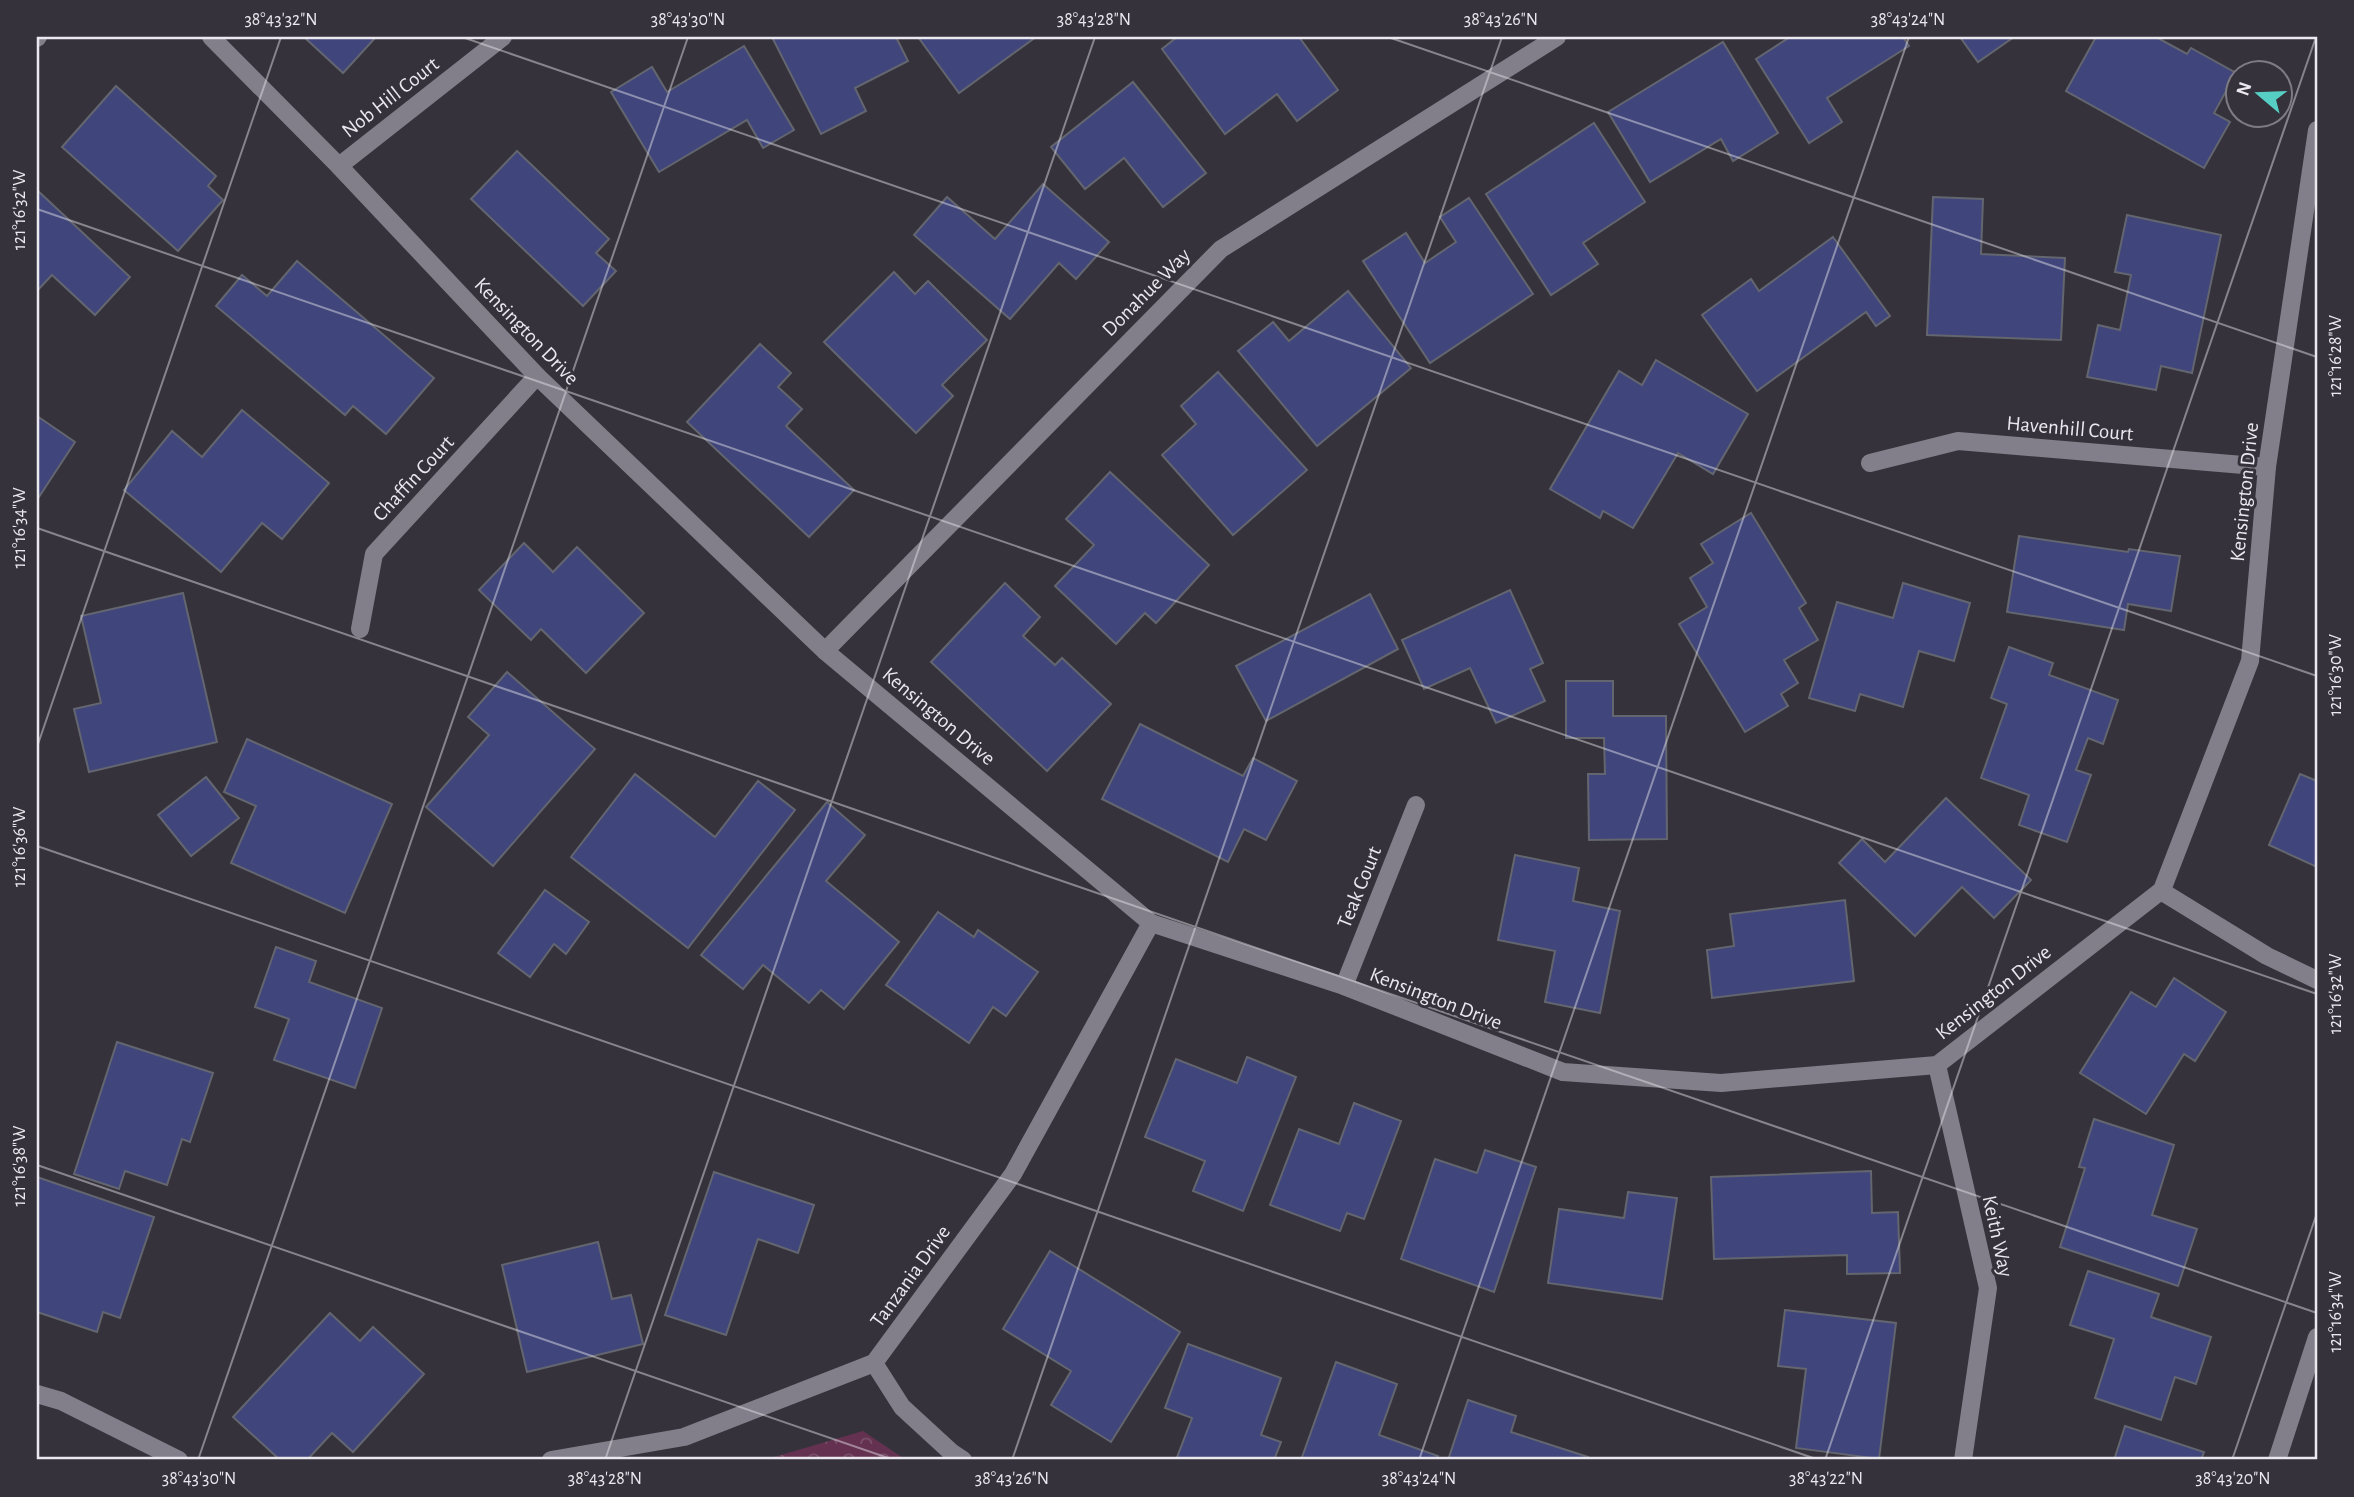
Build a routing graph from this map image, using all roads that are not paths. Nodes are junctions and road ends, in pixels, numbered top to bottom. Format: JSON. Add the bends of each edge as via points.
{"nodes":[{"id":1,"x":211,"y":37,"type":"edge"},
{"id":2,"x":503,"y":37,"type":"edge"},
{"id":3,"x":1557,"y":37,"type":"edge"},
{"id":4,"x":2317,"y":131,"type":"edge"},
{"id":5,"x":339,"y":166,"type":"junction"},
{"id":6,"x":537,"y":376,"type":"junction"},
{"id":7,"x":1871,"y":463,"type":"dead end"},
{"id":8,"x":2267,"y":467,"type":"junction"},
{"id":9,"x":360,"y":629,"type":"dead end"},
{"id":10,"x":825,"y":651,"type":"junction"},
{"id":11,"x":1416,"y":805,"type":"dead end"},
{"id":12,"x":2161,"y":891,"type":"junction"},
{"id":13,"x":1151,"y":923,"type":"junction"},
{"id":14,"x":2317,"y":980,"type":"edge"},
{"id":15,"x":1344,"y":986,"type":"junction"},
{"id":16,"x":1937,"y":1065,"type":"junction"},
{"id":17,"x":2317,"y":1337,"type":"edge"},
{"id":18,"x":874,"y":1363,"type":"junction"},
{"id":19,"x":37,"y":1394,"type":"edge"},
{"id":20,"x":179,"y":1460,"type":"edge"},
{"id":21,"x":551,"y":1460,"type":"edge"},
{"id":22,"x":963,"y":1460,"type":"edge"},
{"id":23,"x":1963,"y":1460,"type":"edge"},
{"id":24,"x":2277,"y":1460,"type":"edge"}],
"edges":[{"from":1,"to":5,"type":"street","name":"Kensington Drive"},
{"from":2,"to":5,"type":"street","name":"Nob Hill Court"},
{"from":3,"to":10,"type":"street","name":"Donahue Way","via":[[1221,249]]},
{"from":4,"to":8,"type":"street","name":"Kensington Drive"},
{"from":5,"to":6,"type":"street","name":"Kensington Drive"},
{"from":6,"to":9,"type":"street","name":"Chaffin Court","via":[[374,554]]},
{"from":6,"to":10,"type":"street","name":"Kensington Drive"},
{"from":7,"to":8,"type":"street","name":"Havenhill Court","via":[[1958,441]]},
{"from":8,"to":12,"type":"street","name":"Kensington Drive","via":[[2250,662]]},
{"from":10,"to":13,"type":"street","name":"Kensington Drive"},
{"from":11,"to":15,"type":"street","name":"Teak Court"},
{"from":12,"to":14,"type":"street","via":[[2267,956]]},
{"from":12,"to":16,"type":"street","name":"Kensington Drive"},
{"from":13,"to":15,"type":"street","name":"Kensington Drive"},
{"from":13,"to":18,"type":"street","name":"Tanzania Drive","via":[[1013,1174]]},
{"from":15,"to":16,"type":"street","name":"Kensington Drive","via":[[1563,1072],[1721,1083]]},
{"from":16,"to":23,"type":"street","name":"Keith Way","via":[[1988,1288]]},
{"from":17,"to":24,"type":"street"},
{"from":18,"to":21,"type":"street","via":[[684,1437]]},
{"from":18,"to":22,"type":"street","via":[[902,1407]]},
{"from":19,"to":20,"type":"street","via":[[61,1401]]}]}
